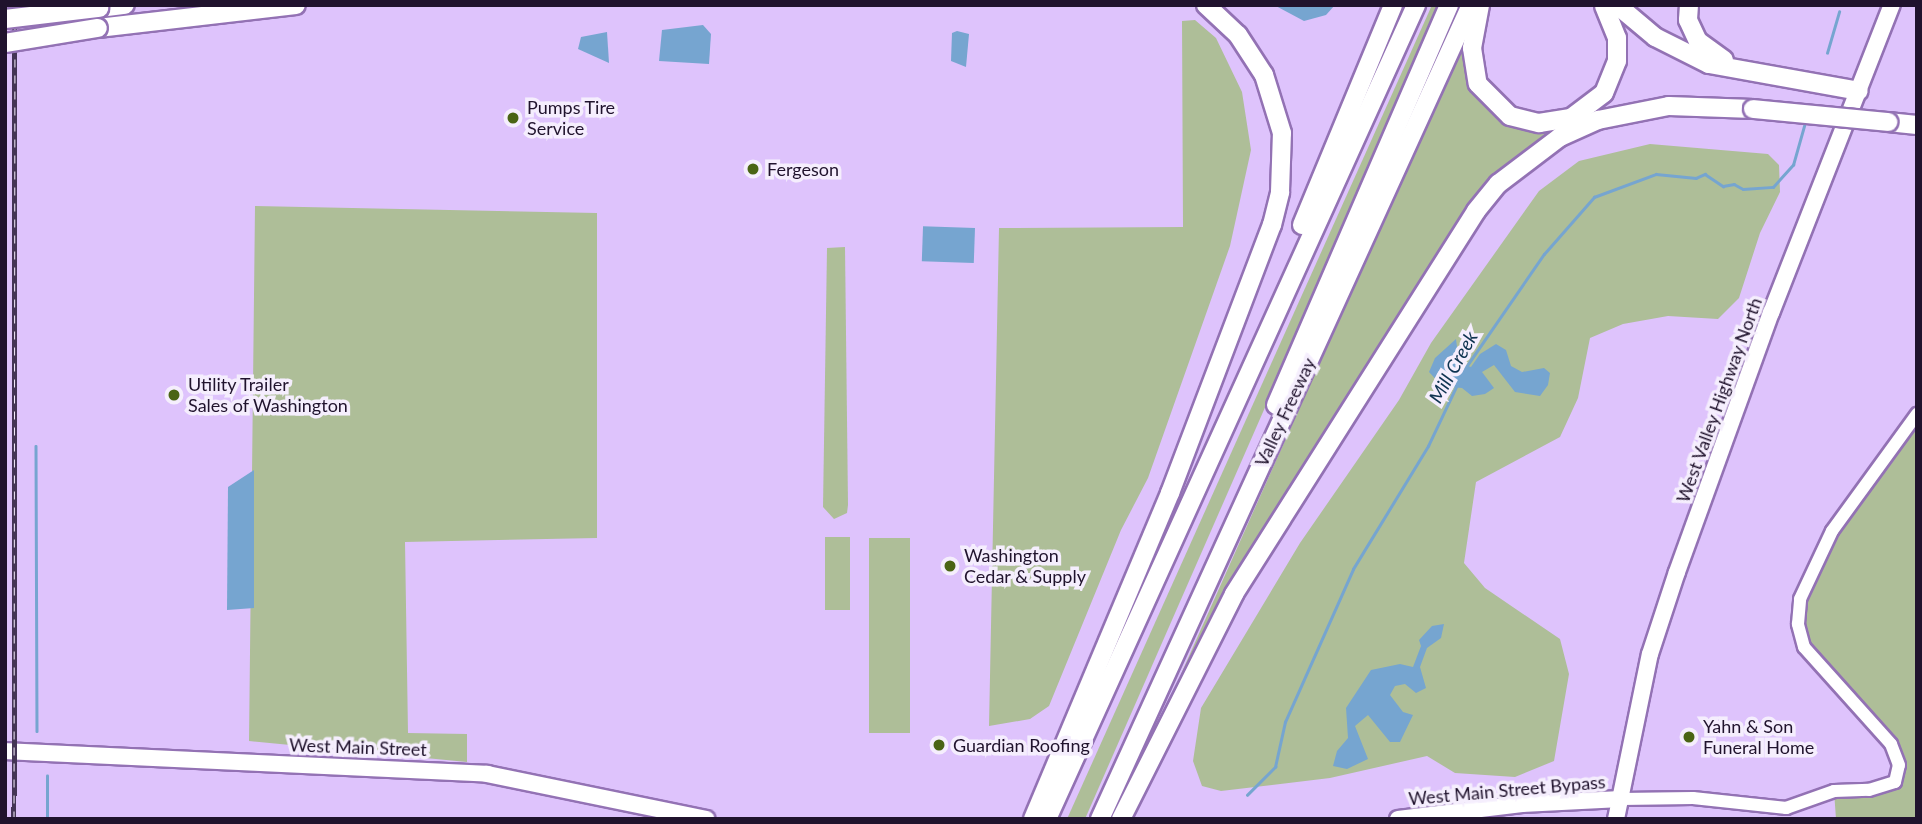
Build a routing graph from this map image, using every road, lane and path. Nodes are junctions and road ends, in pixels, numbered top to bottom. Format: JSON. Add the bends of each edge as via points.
{"nodes":[{"id":1,"x":125,"y":5,"type":"edge"},
{"id":2,"x":296,"y":5,"type":"edge"},
{"id":3,"x":1206,"y":5,"type":"edge"},
{"id":4,"x":1393,"y":5,"type":"edge"},
{"id":5,"x":1416,"y":5,"type":"edge"},
{"id":6,"x":1449,"y":5,"type":"edge"},
{"id":7,"x":1471,"y":5,"type":"edge"},
{"id":8,"x":1480,"y":5,"type":"edge"},
{"id":9,"x":1604,"y":5,"type":"edge"},
{"id":10,"x":1617,"y":5,"type":"edge"},
{"id":11,"x":1689,"y":5,"type":"edge"},
{"id":12,"x":1892,"y":5,"type":"edge"},
{"id":13,"x":5,"y":19,"type":"edge"},
{"id":14,"x":98,"y":28,"type":"junction"},
{"id":15,"x":5,"y":37,"type":"edge"},
{"id":16,"x":5,"y":43,"type":"edge"},
{"id":17,"x":1785,"y":77,"type":"junction"},
{"id":18,"x":1858,"y":91,"type":"junction"},
{"id":19,"x":1917,"y":125,"type":"edge"},
{"id":20,"x":1229,"y":412,"type":"junction"},
{"id":21,"x":1917,"y":414,"type":"edge"},
{"id":22,"x":1190,"y":616,"type":"junction"},
{"id":23,"x":5,"y":751,"type":"edge"},
{"id":24,"x":1621,"y":799,"type":"junction"},
{"id":25,"x":706,"y":819,"type":"edge"},
{"id":26,"x":1033,"y":819,"type":"edge"},
{"id":27,"x":1047,"y":819,"type":"edge"},
{"id":28,"x":1100,"y":819,"type":"edge"},
{"id":29,"x":1121,"y":819,"type":"edge"},
{"id":30,"x":1398,"y":819,"type":"edge"},
{"id":31,"x":1616,"y":819,"type":"edge"}],
"edges":[{"from":1,"to":13,"type":"highway","bridge":true},
{"from":2,"to":14,"type":"highway"},
{"from":3,"to":26,"type":"highway","via":[[1238,35],[1264,75],[1282,133],[1280,192],[1272,225],[1160,517]]},
{"from":4,"to":20,"type":"highway","via":[[1235,381]]},
{"from":5,"to":20,"type":"highway"},
{"from":6,"to":22,"type":"highway","via":[[1210,557]]},
{"from":7,"to":22,"type":"highway","name":"Valley Freeway"},
{"from":8,"to":9,"type":"highway","via":[[1472,48],[1478,85],[1510,116],[1539,124],[1571,118],[1604,93],[1616,61],[1616,38]]},
{"from":10,"to":17,"type":"highway","via":[[1655,37],[1693,59]]},
{"from":11,"to":17,"type":"highway","via":[[1692,31],[1705,50]]},
{"from":12,"to":18,"type":"main road","name":"West Valley Highway North"},
{"from":14,"to":15,"type":"highway","bridge":true},
{"from":14,"to":16,"type":"highway","bridge":true},
{"from":17,"to":18,"type":"highway"},
{"from":18,"to":24,"type":"main road","name":"West Valley Highway North","via":[[1677,572],[1650,654]]},
{"from":19,"to":29,"type":"highway","bridge":true,"via":[[1754,109],[1669,106],[1598,120],[1560,137],[1498,184],[1469,222],[1234,594]]},
{"from":20,"to":27,"type":"highway"},
{"from":21,"to":24,"type":"street","via":[[1832,531],[1800,599],[1798,624],[1804,647],[1891,744],[1899,765],[1895,782],[1869,790],[1834,791],[1786,808],[1693,799]]},
{"from":22,"to":28,"type":"highway","name":"Valley Freeway"},
{"from":23,"to":25,"type":"main road","name":"West Main Street","via":[[488,774]]},
{"from":24,"to":30,"type":"main road","name":"West Main Street Bypass","via":[[1519,804]]},
{"from":24,"to":31,"type":"main road","name":"West Valley Highway North"}]}
